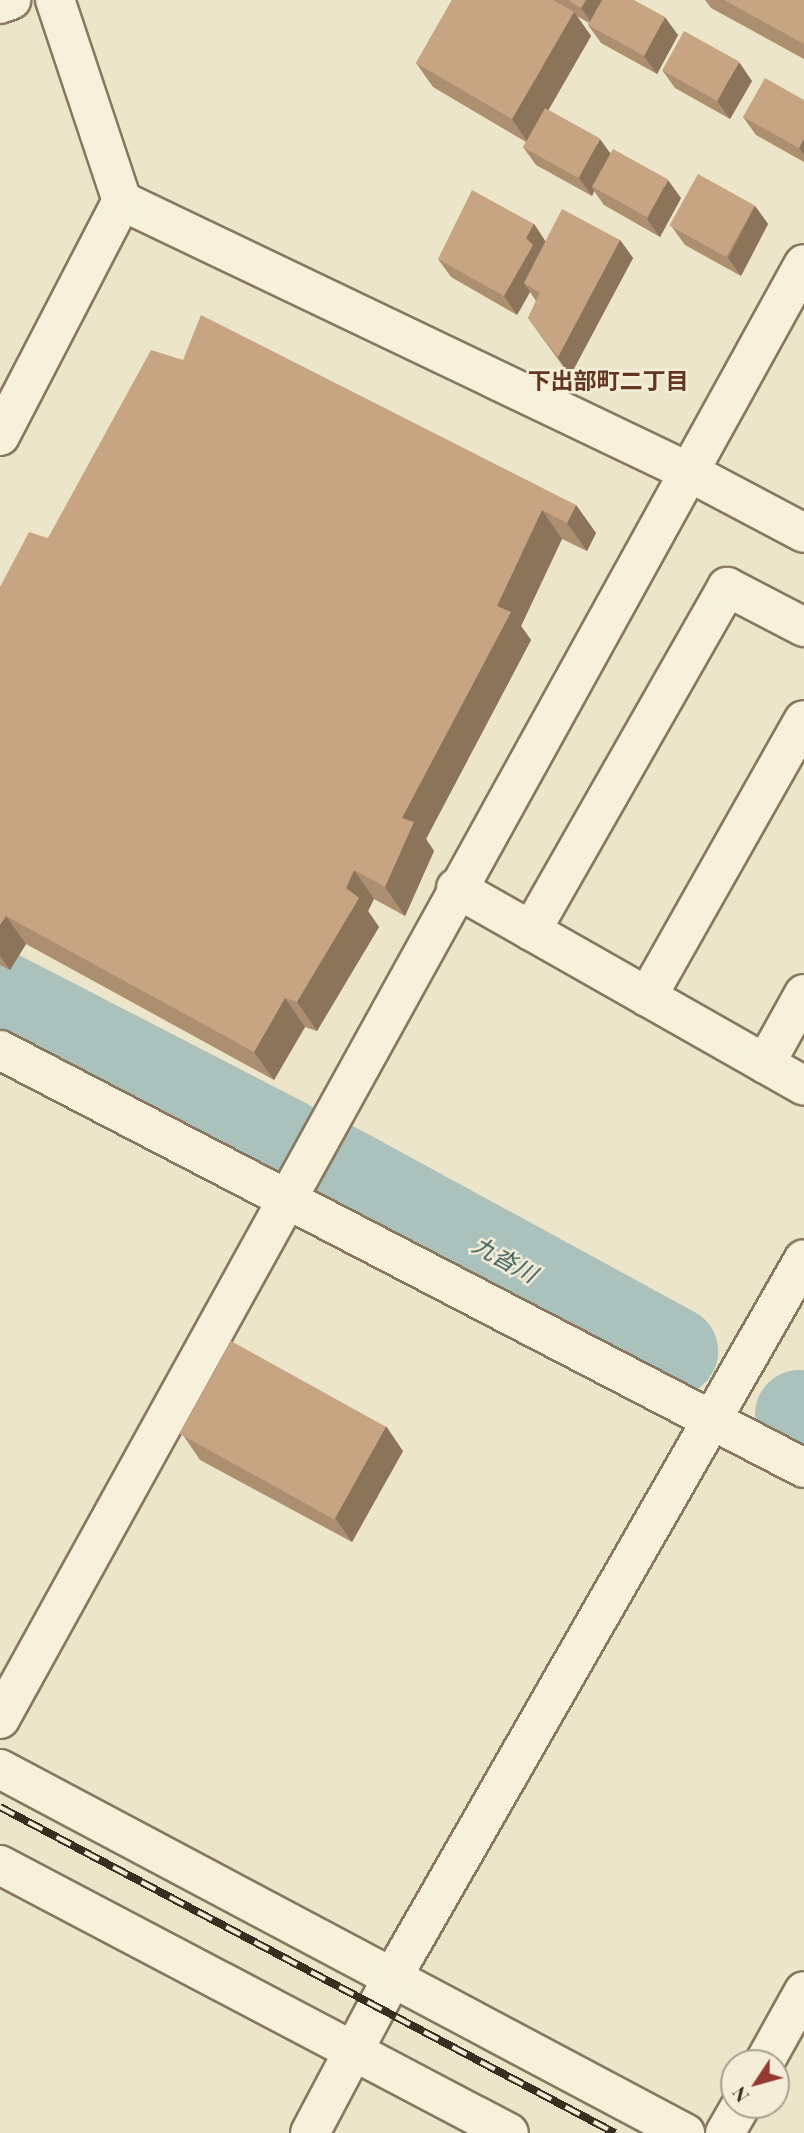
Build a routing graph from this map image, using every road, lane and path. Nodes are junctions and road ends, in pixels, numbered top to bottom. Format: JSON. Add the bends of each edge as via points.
{"nodes":[{"id":1,"x":11,"y":0,"type":"edge"},
{"id":2,"x":55,"y":0,"type":"edge"},
{"id":3,"x":0,"y":4,"type":"edge"},
{"id":4,"x":122,"y":201,"type":"junction"},
{"id":5,"x":804,"y":264,"type":"edge"},
{"id":6,"x":0,"y":436,"type":"edge"},
{"id":7,"x":689,"y":472,"type":"junction"},
{"id":8,"x":804,"y":533,"type":"edge"},
{"id":9,"x":804,"y":628,"type":"edge"},
{"id":10,"x":804,"y":720,"type":"edge"},
{"id":11,"x":456,"y":888,"type":"junction"},
{"id":12,"x":531,"y":931,"type":"junction"},
{"id":13,"x":804,"y":994,"type":"edge"},
{"id":14,"x":647,"y":997,"type":"junction"},
{"id":15,"x":0,"y":1051,"type":"edge"},
{"id":16,"x":765,"y":1063,"type":"junction"},
{"id":17,"x":804,"y":1086,"type":"edge"},
{"id":18,"x":288,"y":1200,"type":"junction"},
{"id":19,"x":804,"y":1259,"type":"edge"},
{"id":20,"x":715,"y":1420,"type":"junction"},
{"id":21,"x":804,"y":1468,"type":"edge"},
{"id":22,"x":0,"y":1718,"type":"edge"},
{"id":23,"x":0,"y":1769,"type":"edge"},
{"id":24,"x":0,"y":1865,"type":"edge"},
{"id":25,"x":393,"y":1976,"type":"junction"},
{"id":26,"x":804,"y":1991,"type":"edge"},
{"id":27,"x":772,"y":2049,"type":"edge"},
{"id":28,"x":355,"y":2052,"type":"junction"},
{"id":29,"x":310,"y":2133,"type":"edge"},
{"id":30,"x":509,"y":2133,"type":"edge"},
{"id":31,"x":685,"y":2133,"type":"edge"}],
"edges":[{"from":1,"to":3,"type":"street"},
{"from":2,"to":4,"type":"street"},
{"from":4,"to":6,"type":"street"},
{"from":4,"to":7,"type":"street"},
{"from":5,"to":7,"type":"street"},
{"from":7,"to":8,"type":"street"},
{"from":7,"to":11,"type":"street"},
{"from":9,"to":12,"type":"street","via":[[727,587]]},
{"from":10,"to":14,"type":"street"},
{"from":11,"to":12,"type":"street"},
{"from":11,"to":18,"type":"street"},
{"from":12,"to":14,"type":"street"},
{"from":13,"to":16,"type":"street"},
{"from":14,"to":16,"type":"street"},
{"from":15,"to":18,"type":"street"},
{"from":16,"to":17,"type":"street"},
{"from":18,"to":20,"type":"street"},
{"from":18,"to":22,"type":"street"},
{"from":19,"to":20,"type":"street"},
{"from":20,"to":21,"type":"street"},
{"from":20,"to":25,"type":"street"},
{"from":23,"to":25,"type":"street"},
{"from":24,"to":28,"type":"street"},
{"from":25,"to":28,"type":"street"},
{"from":25,"to":31,"type":"street"},
{"from":26,"to":27,"type":"street"},
{"from":28,"to":29,"type":"street"},
{"from":28,"to":30,"type":"street"}]}
